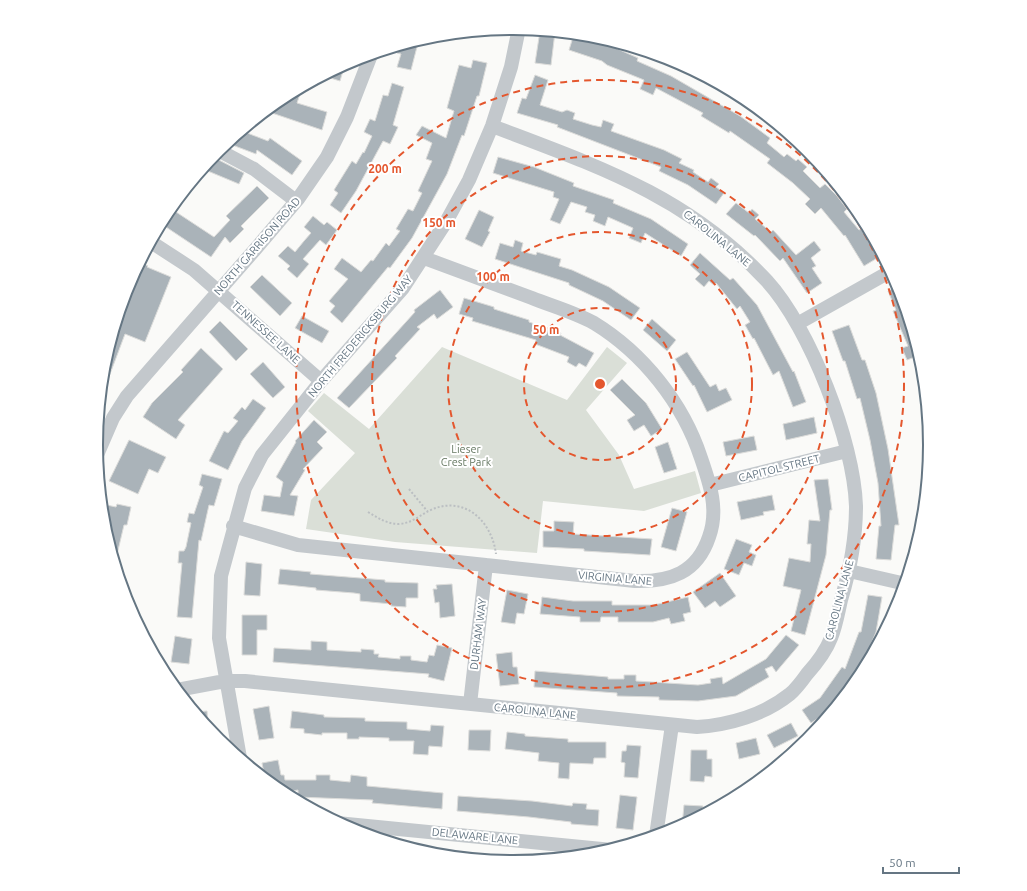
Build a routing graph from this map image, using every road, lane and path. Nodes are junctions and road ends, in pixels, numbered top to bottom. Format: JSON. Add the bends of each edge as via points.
{"nodes":[{"id":1,"x":518,"y":35,"type":"edge"},
{"id":2,"x":368,"y":62,"type":"edge"},
{"id":3,"x":492,"y":126,"type":"junction"},
{"id":4,"x":225,"y":154,"type":"edge"},
{"id":5,"x":296,"y":201,"type":"junction"},
{"id":6,"x":155,"y":245,"type":"edge"},
{"id":7,"x":424,"y":258,"type":"junction"},
{"id":8,"x":886,"y":274,"type":"edge"},
{"id":9,"x":219,"y":290,"type":"junction"},
{"id":10,"x":798,"y":324,"type":"junction"},
{"id":11,"x":321,"y":381,"type":"junction"},
{"id":12,"x":113,"y":418,"type":"junction"},
{"id":13,"x":104,"y":421,"type":"edge"},
{"id":14,"x":103,"y":441,"type":"edge"},
{"id":15,"x":847,"y":451,"type":"junction"},
{"id":16,"x":710,"y":485,"type":"junction"},
{"id":17,"x":409,"y":489,"type":"dead end"},
{"id":18,"x":368,"y":512,"type":"dead end"},
{"id":19,"x":428,"y":512,"type":"junction"},
{"id":20,"x":233,"y":526,"type":"junction"},
{"id":21,"x":486,"y":565,"type":"junction"},
{"id":22,"x":849,"y":571,"type":"junction"},
{"id":23,"x":900,"y":583,"type":"edge"},
{"id":24,"x":225,"y":681,"type":"junction"},
{"id":25,"x":183,"y":689,"type":"edge"},
{"id":26,"x":470,"y":704,"type":"junction"},
{"id":27,"x":672,"y":725,"type":"junction"},
{"id":28,"x":238,"y":750,"type":"edge"},
{"id":29,"x":353,"y":824,"type":"edge"},
{"id":30,"x":657,"y":830,"type":"edge"},
{"id":31,"x":593,"y":848,"type":"edge"}],
"edges":[{"from":1,"to":3,"type":"street","name":"NORTH FREDERICKSBURG WAY","via":[[511,68]]},
{"from":2,"to":5,"type":"street","name":"NORTH GARRISON ROAD","via":[[347,117],[327,158]]},
{"from":3,"to":7,"type":"street","name":"NORTH FREDERICKSBURG WAY","via":[[469,180]]},
{"from":3,"to":10,"type":"street","name":"CAROLINA LANE","via":[[611,172],[682,210],[741,255],[769,283]]},
{"from":4,"to":5,"type":"street","via":[[254,169]]},
{"from":5,"to":9,"type":"street","name":"NORTH GARRISON ROAD"},
{"from":6,"to":9,"type":"street","name":"TENNESSEE LANE"},
{"from":7,"to":11,"type":"street","name":"NORTH FREDERICKSBURG WAY","via":[[403,288]]},
{"from":7,"to":16,"type":"street","name":"VIRGINIA LANE","via":[[567,310],[593,323],[617,340],[660,382],[675,404],[689,428]]},
{"from":8,"to":10,"type":"street"},
{"from":9,"to":11,"type":"street","name":"TENNESSEE LANE"},
{"from":9,"to":12,"type":"street","name":"NORTH GARRISON ROAD","via":[[127,396]]},
{"from":10,"to":15,"type":"street","name":"CAROLINA LANE","via":[[831,397]]},
{"from":11,"to":20,"type":"street","name":"NORTH FREDERICKSBURG WAY","via":[[262,455],[245,488]]},
{"from":12,"to":13,"type":"street"},
{"from":12,"to":14,"type":"street","name":"NORTH GARRISON ROAD"},
{"from":15,"to":16,"type":"street","name":"CAPITOL STREET"},
{"from":15,"to":22,"type":"street","name":"CAROLINA LANE","via":[[856,504]]},
{"from":16,"to":21,"type":"street","name":"VIRGINIA LANE","via":[[714,508],[712,529],[706,546],[694,565],[674,577],[655,582],[636,581]]},
{"from":17,"to":19,"type":"path"},
{"from":18,"to":19,"type":"path","via":[[381,520],[401,524]]},
{"from":19,"to":21,"type":"path","via":[[444,505],[458,506],[471,510],[484,521],[492,536],[496,553],[496,558]]},
{"from":20,"to":21,"type":"street","name":"VIRGINIA LANE","via":[[298,545]]},
{"from":20,"to":24,"type":"street","name":"NORTH FREDERICKSBURG WAY","via":[[221,576],[219,638]]},
{"from":21,"to":26,"type":"street","name":"DURHAM WAY"},
{"from":22,"to":23,"type":"street"},
{"from":22,"to":27,"type":"street","name":"CAROLINA LANE","via":[[831,639],[816,664],[790,694],[756,715],[722,725]]},
{"from":24,"to":25,"type":"street","name":"CAROLINA LANE"},
{"from":24,"to":26,"type":"street","name":"CAROLINA LANE"},
{"from":24,"to":28,"type":"street","name":"NORTH FREDERICKSBURG WAY"},
{"from":26,"to":27,"type":"street","name":"CAROLINA LANE"},
{"from":27,"to":30,"type":"street"},
{"from":29,"to":31,"type":"street","name":"DELAWARE LANE"}]}
